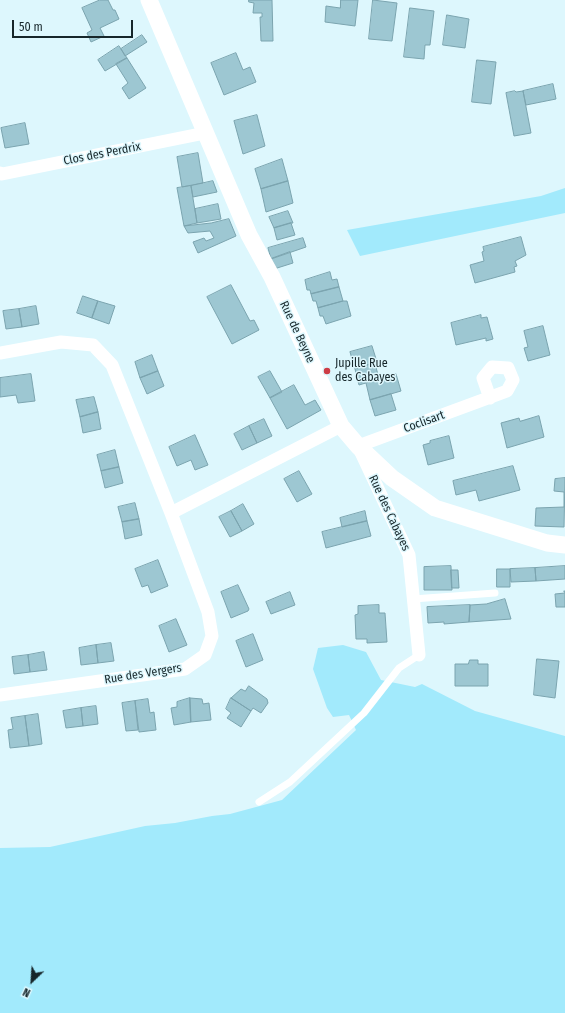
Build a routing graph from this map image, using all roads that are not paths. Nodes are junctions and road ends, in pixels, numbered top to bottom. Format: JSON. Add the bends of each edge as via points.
{"nodes":[{"id":1,"x":149,"y":0,"type":"edge"},
{"id":2,"x":205,"y":133,"type":"junction"},
{"id":3,"x":0,"y":173,"type":"edge"},
{"id":4,"x":0,"y":353,"type":"edge"},
{"id":5,"x":490,"y":398,"type":"dead end"},
{"id":6,"x":341,"y":426,"type":"junction"},
{"id":7,"x":358,"y":446,"type":"junction"},
{"id":8,"x":171,"y":513,"type":"junction"},
{"id":9,"x":565,"y":545,"type":"edge"},
{"id":10,"x":495,"y":593,"type":"dead end"},
{"id":11,"x":413,"y":600,"type":"junction"},
{"id":12,"x":419,"y":655,"type":"joint"},
{"id":13,"x":0,"y":695,"type":"edge"},
{"id":14,"x":259,"y":802,"type":"dead end"}],
"edges":[{"from":1,"to":2,"type":"street","name":"Rue de Beyne"},
{"from":2,"to":3,"type":"street","name":"Clos des Perdrix"},
{"from":2,"to":6,"type":"street","name":"Rue de Beyne","via":[[250,235]]},
{"from":4,"to":8,"type":"street","name":"Rue des Vergers","via":[[61,342],[93,345],[112,364]]},
{"from":5,"to":7,"type":"street","name":"Coclisart"},
{"from":6,"to":7,"type":"street","name":"Rue de Beyne"},
{"from":6,"to":8,"type":"street"},
{"from":7,"to":9,"type":"street","name":"Rue de Beyne","via":[[392,478],[434,508],[547,543]]},
{"from":7,"to":11,"type":"street","name":"Rue des Cabayes","via":[[409,555]]},
{"from":8,"to":13,"type":"street","name":"Rue des Vergers","via":[[208,612],[212,636],[205,655],[186,669]]},
{"from":10,"to":11,"type":"lane"},
{"from":11,"to":12,"type":"street","name":"Rue des Cabayes"},
{"from":12,"to":14,"type":"lane","via":[[399,668],[364,713],[290,782]]}]}
